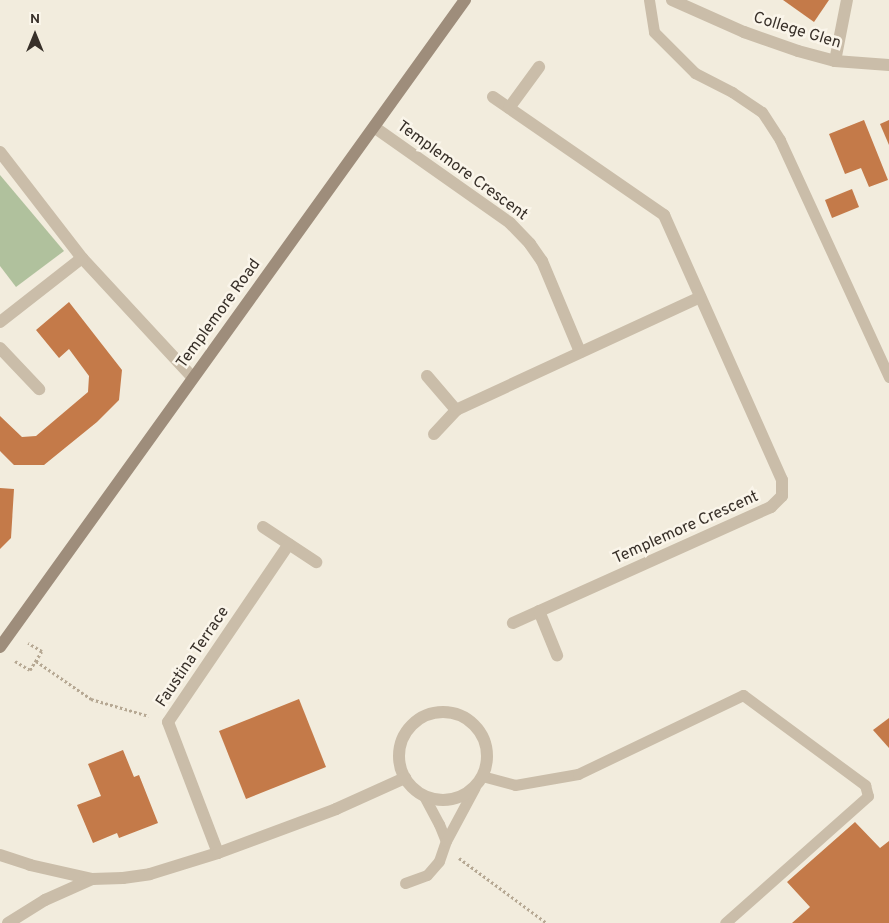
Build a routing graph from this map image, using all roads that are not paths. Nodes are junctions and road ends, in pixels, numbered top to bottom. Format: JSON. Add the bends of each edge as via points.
{"nodes":[{"id":1,"x":465,"y":0,"type":"edge"},
{"id":2,"x":649,"y":0,"type":"edge"},
{"id":3,"x":672,"y":0,"type":"edge"},
{"id":4,"x":846,"y":0,"type":"edge"},
{"id":5,"x":835,"y":61,"type":"junction"},
{"id":6,"x":889,"y":65,"type":"edge"},
{"id":7,"x":539,"y":67,"type":"dead end"},
{"id":8,"x":493,"y":97,"type":"dead end"},
{"id":9,"x":509,"y":108,"type":"junction"},
{"id":10,"x":374,"y":127,"type":"junction"},
{"id":11,"x":0,"y":152,"type":"edge"},
{"id":12,"x":82,"y":258,"type":"junction"},
{"id":13,"x":700,"y":297,"type":"junction"},
{"id":14,"x":0,"y":322,"type":"edge"},
{"id":15,"x":0,"y":348,"type":"edge"},
{"id":16,"x":580,"y":352,"type":"junction"},
{"id":17,"x":427,"y":376,"type":"dead end"},
{"id":18,"x":889,"y":377,"type":"edge"},
{"id":19,"x":193,"y":378,"type":"junction"},
{"id":20,"x":39,"y":389,"type":"dead end"},
{"id":21,"x":456,"y":410,"type":"junction"},
{"id":22,"x":434,"y":434,"type":"dead end"},
{"id":23,"x":263,"y":527,"type":"dead end"},
{"id":24,"x":289,"y":544,"type":"junction"},
{"id":25,"x":316,"y":562,"type":"dead end"},
{"id":26,"x":539,"y":612,"type":"junction"},
{"id":27,"x":513,"y":623,"type":"dead end"},
{"id":28,"x":4,"y":652,"type":"edge"},
{"id":29,"x":557,"y":655,"type":"dead end"},
{"id":30,"x":482,"y":776,"type":"junction"},
{"id":31,"x":405,"y":778,"type":"junction"},
{"id":32,"x":474,"y":787,"type":"junction"},
{"id":33,"x":424,"y":796,"type":"junction"},
{"id":34,"x":445,"y":844,"type":"junction"},
{"id":35,"x":218,"y":853,"type":"junction"},
{"id":36,"x":0,"y":855,"type":"edge"},
{"id":37,"x":92,"y":879,"type":"junction"},
{"id":38,"x":405,"y":883,"type":"dead end"},
{"id":39,"x":8,"y":923,"type":"edge"},
{"id":40,"x":726,"y":923,"type":"edge"}],
"edges":[{"from":1,"to":10,"type":"main road","name":"Templemore Road"},
{"from":2,"to":18,"type":"lane","via":[[654,32],[695,73],[762,112],[780,140]]},
{"from":3,"to":5,"type":"street","name":"College Glen","via":[[744,32]]},
{"from":4,"to":5,"type":"street"},
{"from":5,"to":6,"type":"street","name":"College Glen"},
{"from":7,"to":9,"type":"street"},
{"from":8,"to":9,"type":"street","name":"Templemore Crescent"},
{"from":9,"to":13,"type":"street","name":"Templemore Crescent","via":[[664,215]]},
{"from":10,"to":16,"type":"street","name":"Templemore Crescent","via":[[510,223],[530,244],[542,261]]},
{"from":10,"to":19,"type":"main road","name":"Templemore Road"},
{"from":11,"to":12,"type":"street"},
{"from":12,"to":14,"type":"street"},
{"from":12,"to":19,"type":"street"},
{"from":13,"to":16,"type":"street"},
{"from":13,"to":26,"type":"street","name":"Templemore Crescent","via":[[782,480],[782,496],[771,507]]},
{"from":15,"to":20,"type":"street"},
{"from":16,"to":21,"type":"street"},
{"from":17,"to":21,"type":"street"},
{"from":19,"to":28,"type":"main road","name":"Templemore Road","via":[[11,632]]},
{"from":21,"to":22,"type":"street"},
{"from":23,"to":24,"type":"street"},
{"from":24,"to":25,"type":"street"},
{"from":24,"to":35,"type":"street","name":"Faustina Terrace","via":[[168,722]]},
{"from":26,"to":27,"type":"street","name":"Templemore Crescent"},
{"from":26,"to":29,"type":"street"},
{"from":30,"to":31,"type":"street","via":[[487,762],[486,746],[480,733],[464,718],[442,712],[427,715],[405,734],[400,763]]},
{"from":30,"to":32,"type":"street"},
{"from":30,"to":40,"type":"lane","via":[[515,786],[578,774],[743,696],[865,785],[868,796]]},
{"from":31,"to":33,"type":"street"},
{"from":31,"to":35,"type":"street","via":[[336,809]]},
{"from":32,"to":33,"type":"street","via":[[451,799],[437,800]]},
{"from":32,"to":34,"type":"lane"},
{"from":33,"to":34,"type":"lane","via":[[440,824]]},
{"from":34,"to":38,"type":"lane","via":[[440,861],[426,875]]},
{"from":35,"to":37,"type":"street","via":[[150,874]]},
{"from":36,"to":37,"type":"street"},
{"from":37,"to":39,"type":"street","via":[[45,900]]}]}
